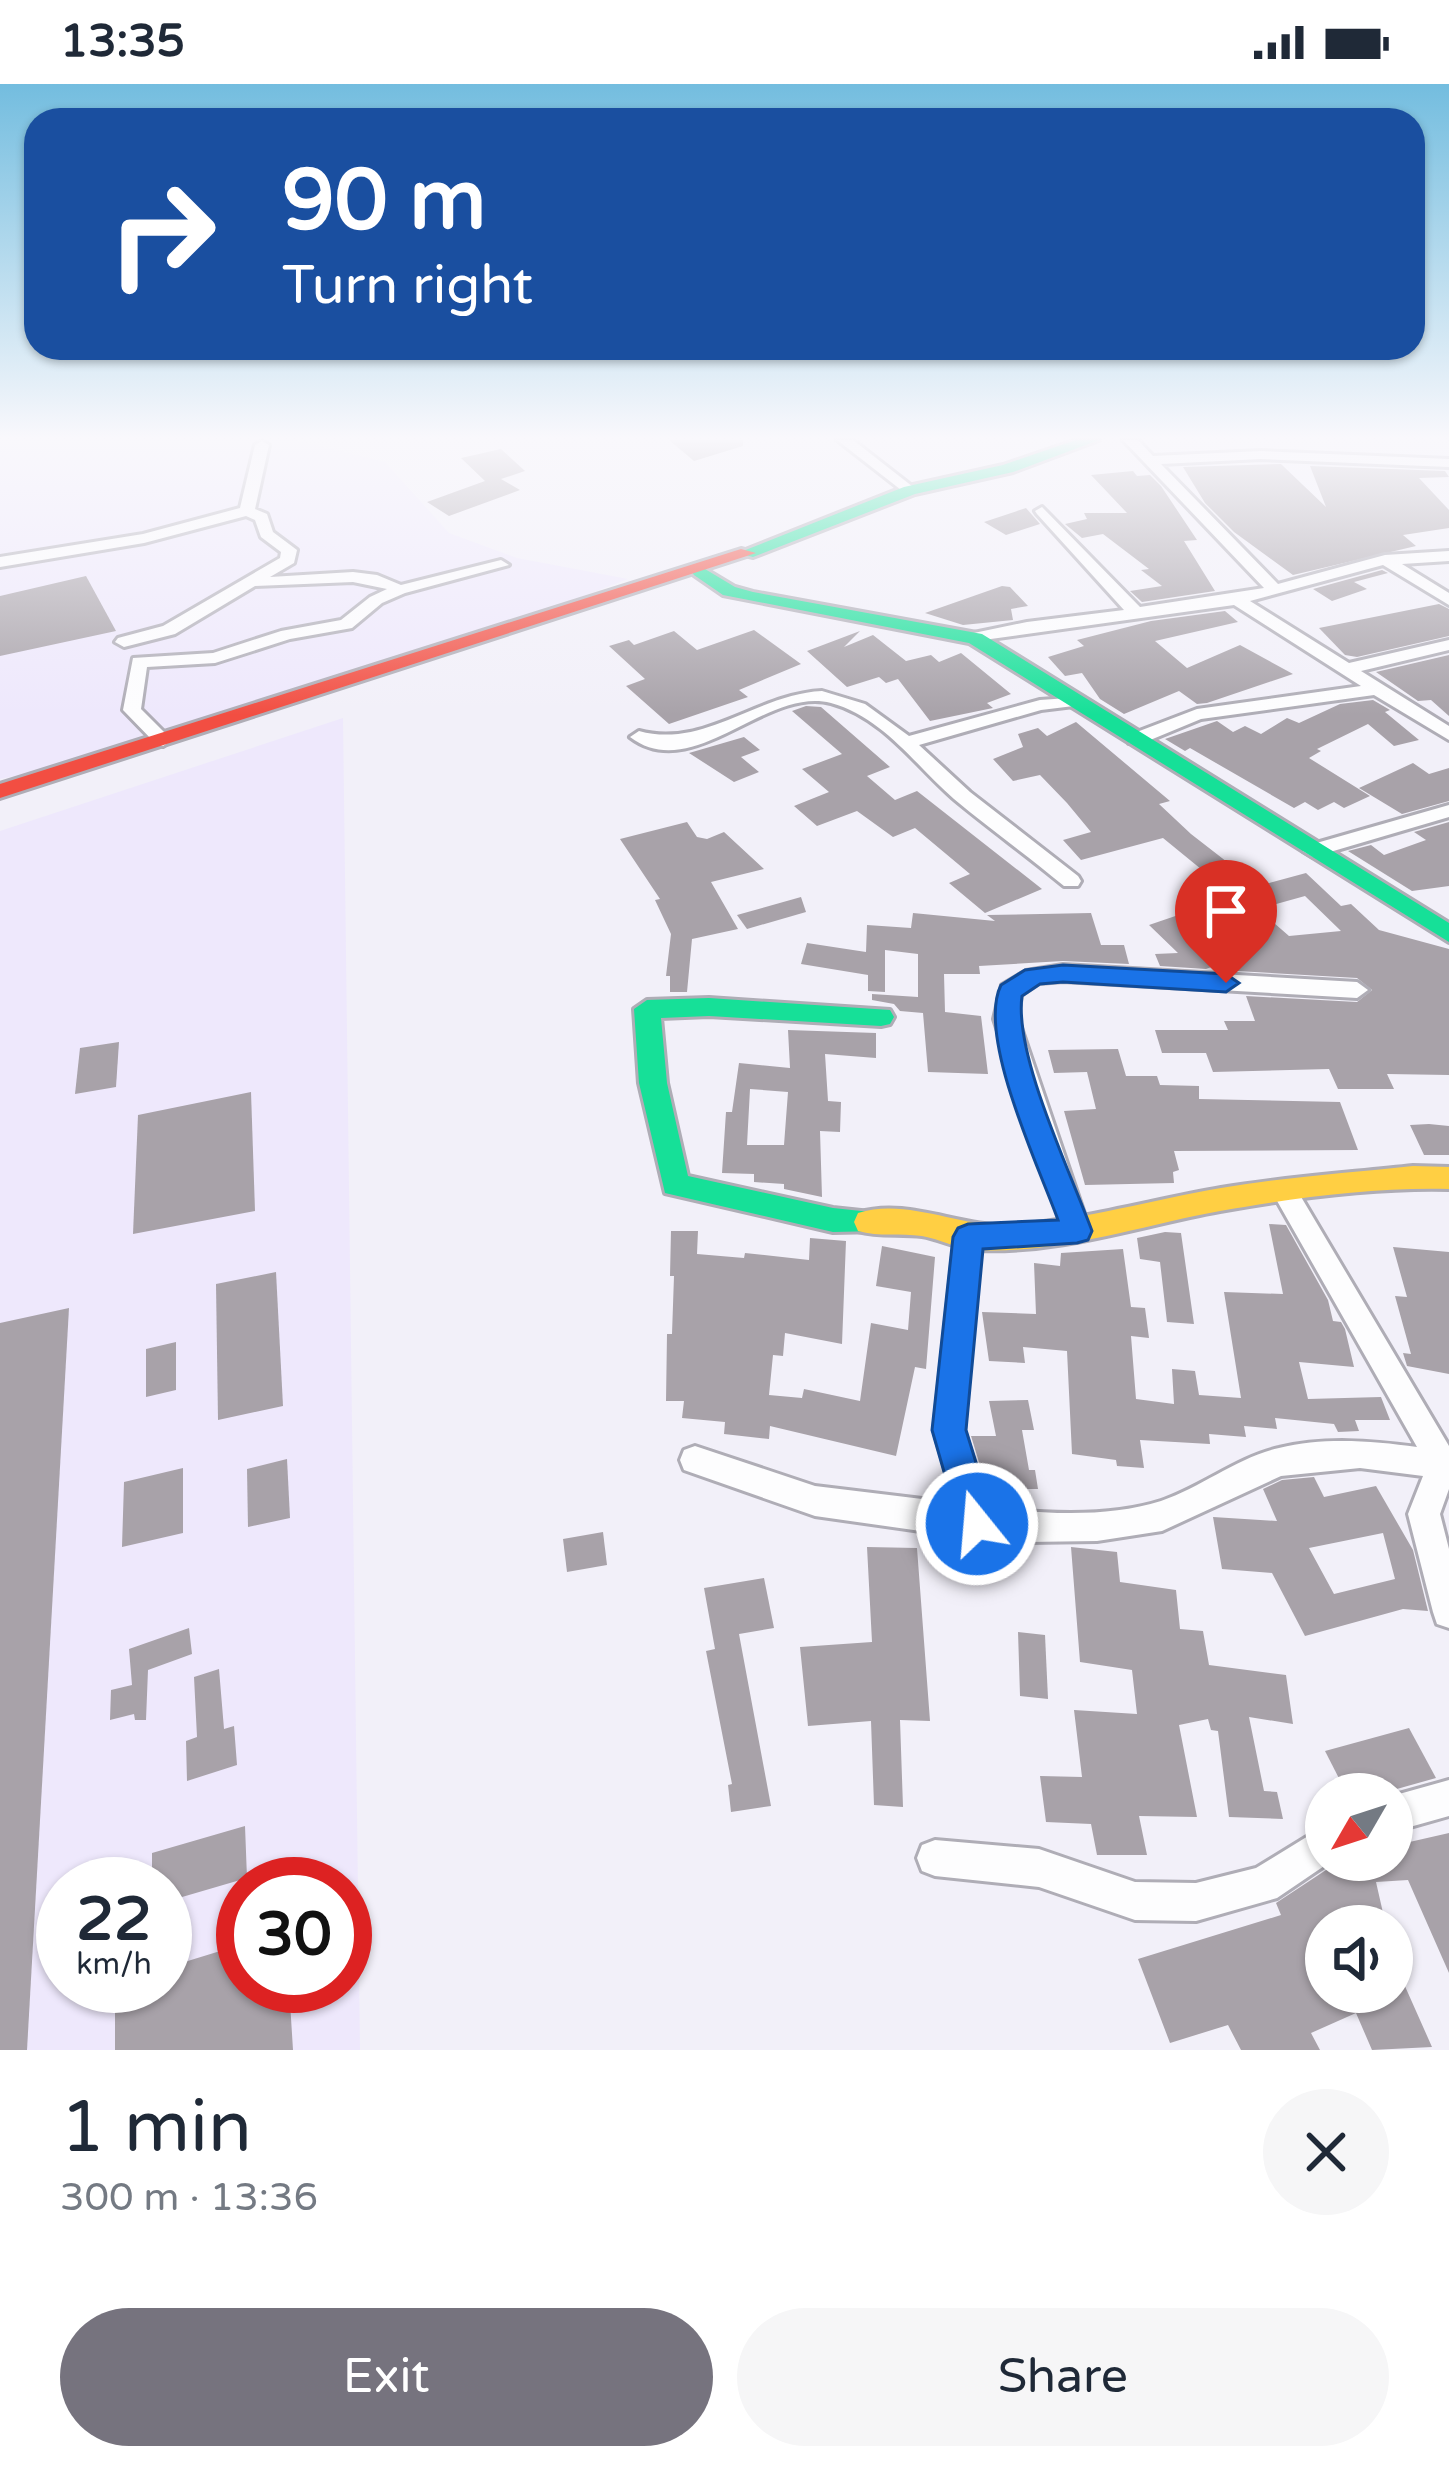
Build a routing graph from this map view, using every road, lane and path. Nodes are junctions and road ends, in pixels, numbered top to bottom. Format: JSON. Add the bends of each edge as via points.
{"nodes":[{"id":1,"x":168,"y":532,"type":"edge"},
{"id":2,"x":265,"y":532,"type":"edge"},
{"id":3,"x":802,"y":532,"type":"edge"},
{"id":4,"x":1061,"y":532,"type":"edge"},
{"id":5,"x":1218,"y":532,"type":"edge"},
{"id":6,"x":1449,"y":556,"type":"edge"},
{"id":7,"x":1385,"y":560,"type":"junction"},
{"id":8,"x":0,"y":562,"type":"edge"},
{"id":9,"x":501,"y":566,"type":"dead end"},
{"id":10,"x":700,"y":571,"type":"junction"},
{"id":11,"x":258,"y":582,"type":"junction"},
{"id":12,"x":1273,"y":589,"type":"junction"},
{"id":13,"x":399,"y":590,"type":"junction"},
{"id":14,"x":1237,"y":600,"type":"junction"},
{"id":15,"x":1449,"y":600,"type":"edge"},
{"id":16,"x":1137,"y":614,"type":"junction"},
{"id":17,"x":975,"y":638,"type":"junction"},
{"id":18,"x":124,"y":642,"type":"dead end"},
{"id":19,"x":1449,"y":645,"type":"edge"},
{"id":20,"x":1350,"y":668,"type":"junction"},
{"id":21,"x":1376,"y":689,"type":"junction"},
{"id":22,"x":1076,"y":701,"type":"junction"},
{"id":23,"x":1449,"y":734,"type":"edge"},
{"id":24,"x":638,"y":736,"type":"dead end"},
{"id":25,"x":1136,"y":739,"type":"junction"},
{"id":26,"x":163,"y":740,"type":"junction"},
{"id":27,"x":904,"y":743,"type":"junction"},
{"id":28,"x":0,"y":791,"type":"edge"},
{"id":29,"x":1449,"y":811,"type":"edge"},
{"id":30,"x":1313,"y":851,"type":"junction"},
{"id":31,"x":1071,"y":881,"type":"dead end"},
{"id":32,"x":1449,"y":934,"type":"edge"},
{"id":33,"x":1357,"y":990,"type":"dead end"},
{"id":34,"x":881,"y":1017,"type":"dead end"},
{"id":35,"x":1449,"y":1178,"type":"edge"},
{"id":36,"x":1286,"y":1192,"type":"junction"},
{"id":37,"x":1077,"y":1231,"type":"junction"},
{"id":38,"x":968,"y":1237,"type":"junction"},
{"id":39,"x":695,"y":1460,"type":"dead end"},
{"id":40,"x":1443,"y":1464,"type":"junction"},
{"id":41,"x":977,"y":1524,"type":"junction"},
{"id":42,"x":1449,"y":1612,"type":"edge"},
{"id":43,"x":1449,"y":1798,"type":"edge"},
{"id":44,"x":1413,"y":1808,"type":"edge"},
{"id":45,"x":1305,"y":1857,"type":"edge"},
{"id":46,"x":935,"y":1858,"type":"dead end"}],
"edges":[{"from":1,"to":8,"type":"street"},
{"from":2,"to":11,"type":"street","via":[[289,550],[288,560]]},
{"from":3,"to":10,"type":"street"},
{"from":4,"to":16,"type":"street"},
{"from":5,"to":12,"type":"street"},
{"from":6,"to":7,"type":"street"},
{"from":7,"to":12,"type":"street"},
{"from":7,"to":15,"type":"street"},
{"from":9,"to":13,"type":"street"},
{"from":10,"to":17,"type":"street","via":[[752,597]]},
{"from":10,"to":26,"type":"street"},
{"from":11,"to":13,"type":"street","via":[[371,575]]},
{"from":11,"to":18,"type":"street","via":[[169,630]]},
{"from":12,"to":14,"type":"street"},
{"from":13,"to":26,"type":"street","via":[[346,624],[215,658],[139,662],[132,710]]},
{"from":14,"to":16,"type":"street"},
{"from":14,"to":20,"type":"street"},
{"from":16,"to":17,"type":"street"},
{"from":17,"to":22,"type":"street"},
{"from":19,"to":20,"type":"street"},
{"from":20,"to":21,"type":"street"},
{"from":21,"to":23,"type":"street"},
{"from":21,"to":25,"type":"street","via":[[1197,713]]},
{"from":22,"to":25,"type":"street"},
{"from":22,"to":27,"type":"street"},
{"from":24,"to":27,"type":"street","via":[[678,744],[819,695],[861,708]]},
{"from":25,"to":30,"type":"street"},
{"from":26,"to":28,"type":"street"},
{"from":27,"to":31,"type":"street"},
{"from":29,"to":30,"type":"street"},
{"from":30,"to":32,"type":"street"},
{"from":33,"to":37,"type":"street","via":[[1063,974],[1034,976],[1010,991],[1006,1019]]},
{"from":34,"to":38,"type":"street","via":[[647,1009],[675,1185],[833,1220],[922,1224]]},
{"from":35,"to":36,"type":"street"},
{"from":36,"to":37,"type":"street"},
{"from":36,"to":40,"type":"street"},
{"from":37,"to":38,"type":"street"},
{"from":38,"to":41,"type":"street","via":[[949,1430]]},
{"from":39,"to":41,"type":"street","via":[[814,1501]]},
{"from":40,"to":41,"type":"street","via":[[1360,1454],[1279,1462],[1162,1516],[1097,1526]]},
{"from":40,"to":42,"type":"street","via":[[1424,1514]]},
{"from":43,"to":44,"type":"street"},
{"from":45,"to":46,"type":"street","via":[[1264,1885],[1196,1902],[1135,1901],[1040,1868]]}]}
